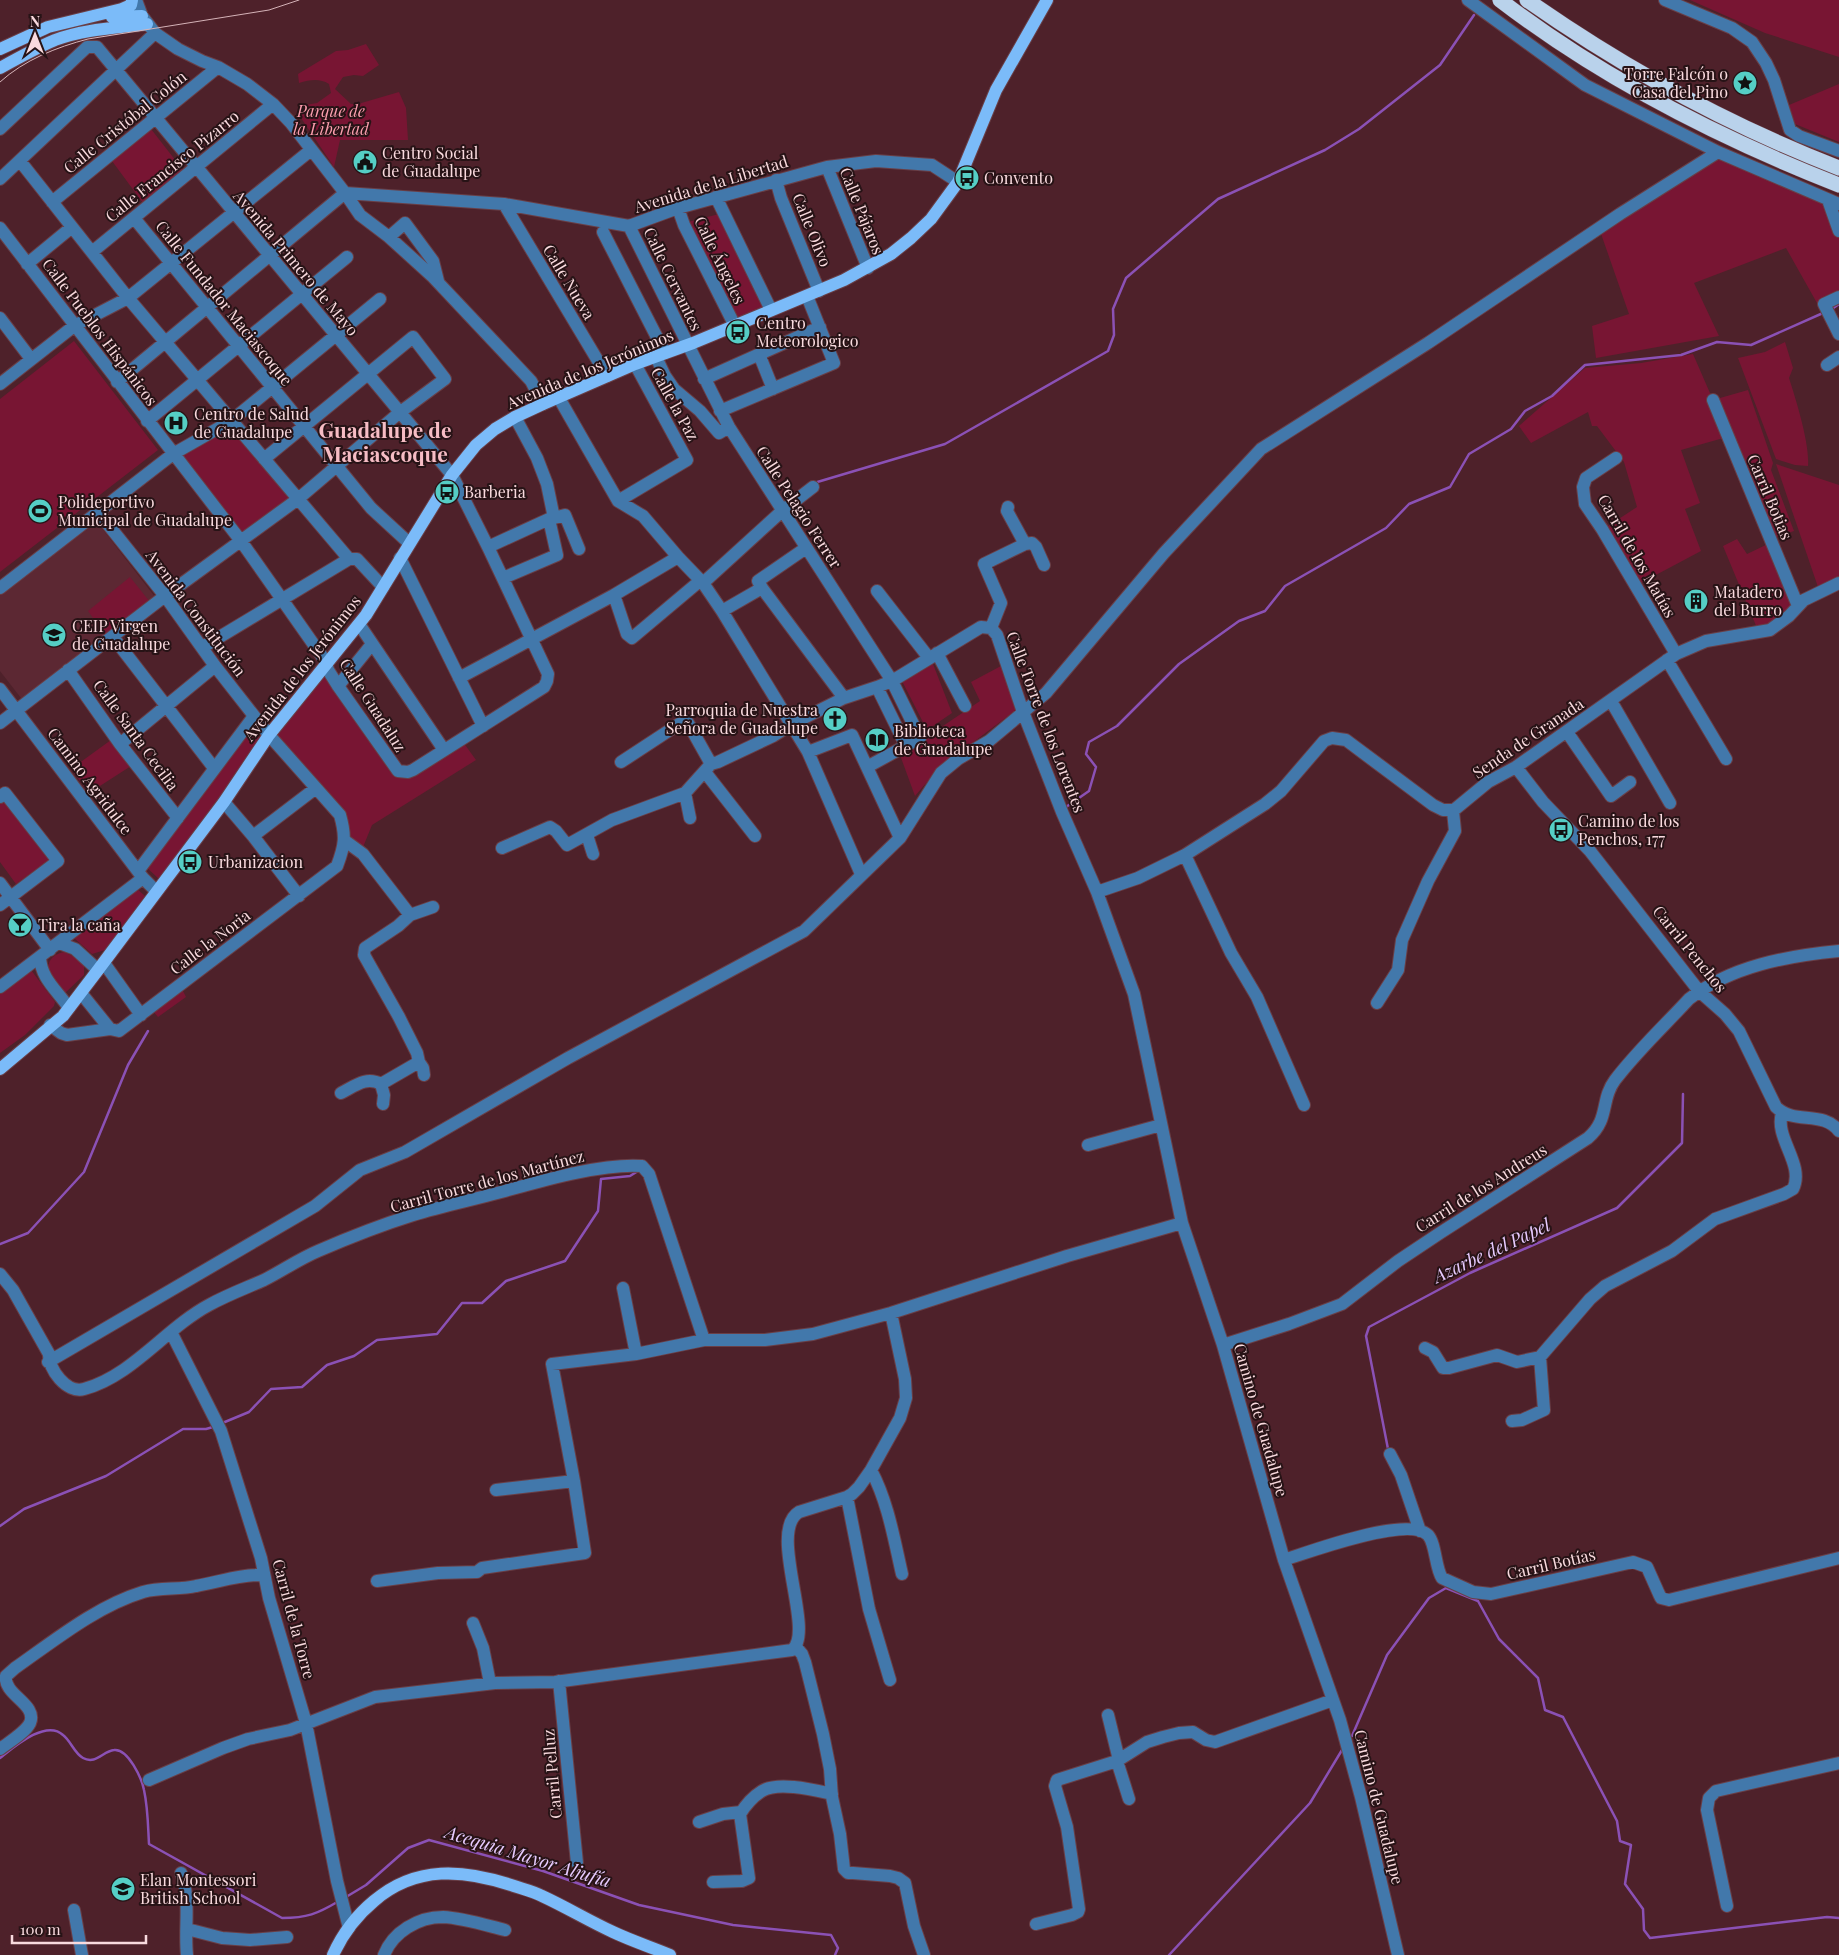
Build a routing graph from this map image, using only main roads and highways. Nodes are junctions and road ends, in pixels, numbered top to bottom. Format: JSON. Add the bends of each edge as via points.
{"nodes":[{"id":1,"x":134,"y":0,"type":"edge"},
{"id":2,"x":1047,"y":0,"type":"edge"},
{"id":3,"x":1500,"y":0,"type":"edge"},
{"id":4,"x":1527,"y":0,"type":"edge"},
{"id":5,"x":84,"y":18,"type":"junction"},
{"id":6,"x":0,"y":49,"type":"edge"},
{"id":7,"x":0,"y":68,"type":"edge"},
{"id":8,"x":1839,"y":168,"type":"edge"},
{"id":9,"x":1839,"y":185,"type":"edge"},
{"id":10,"x":0,"y":1069,"type":"edge"},
{"id":11,"x":333,"y":1955,"type":"edge"},
{"id":12,"x":670,"y":1955,"type":"edge"}],
"edges":[{"from":1,"to":5,"type":"main road","via":[[122,9]]},
{"from":2,"to":10,"type":"main road","name":"Avenida de los Jerónimos","via":[[996,90],[958,182],[931,219],[911,238],[868,268],[813,294],[543,404],[495,429],[476,445],[452,475],[359,624],[269,735],[224,802],[69,1008]]},
{"from":3,"to":9,"type":"highway","via":[[1556,41],[1631,87],[1768,156]]},
{"from":4,"to":8,"type":"highway","via":[[1611,56],[1680,96],[1740,126]]},
{"from":5,"to":6,"type":"main road","via":[[48,27]]},
{"from":5,"to":7,"type":"main road","via":[[148,24],[93,31],[57,40]]},
{"from":11,"to":12,"type":"main road","via":[[349,1928],[385,1892],[406,1881],[444,1873],[468,1873],[491,1878],[540,1895],[613,1932]]}]}
